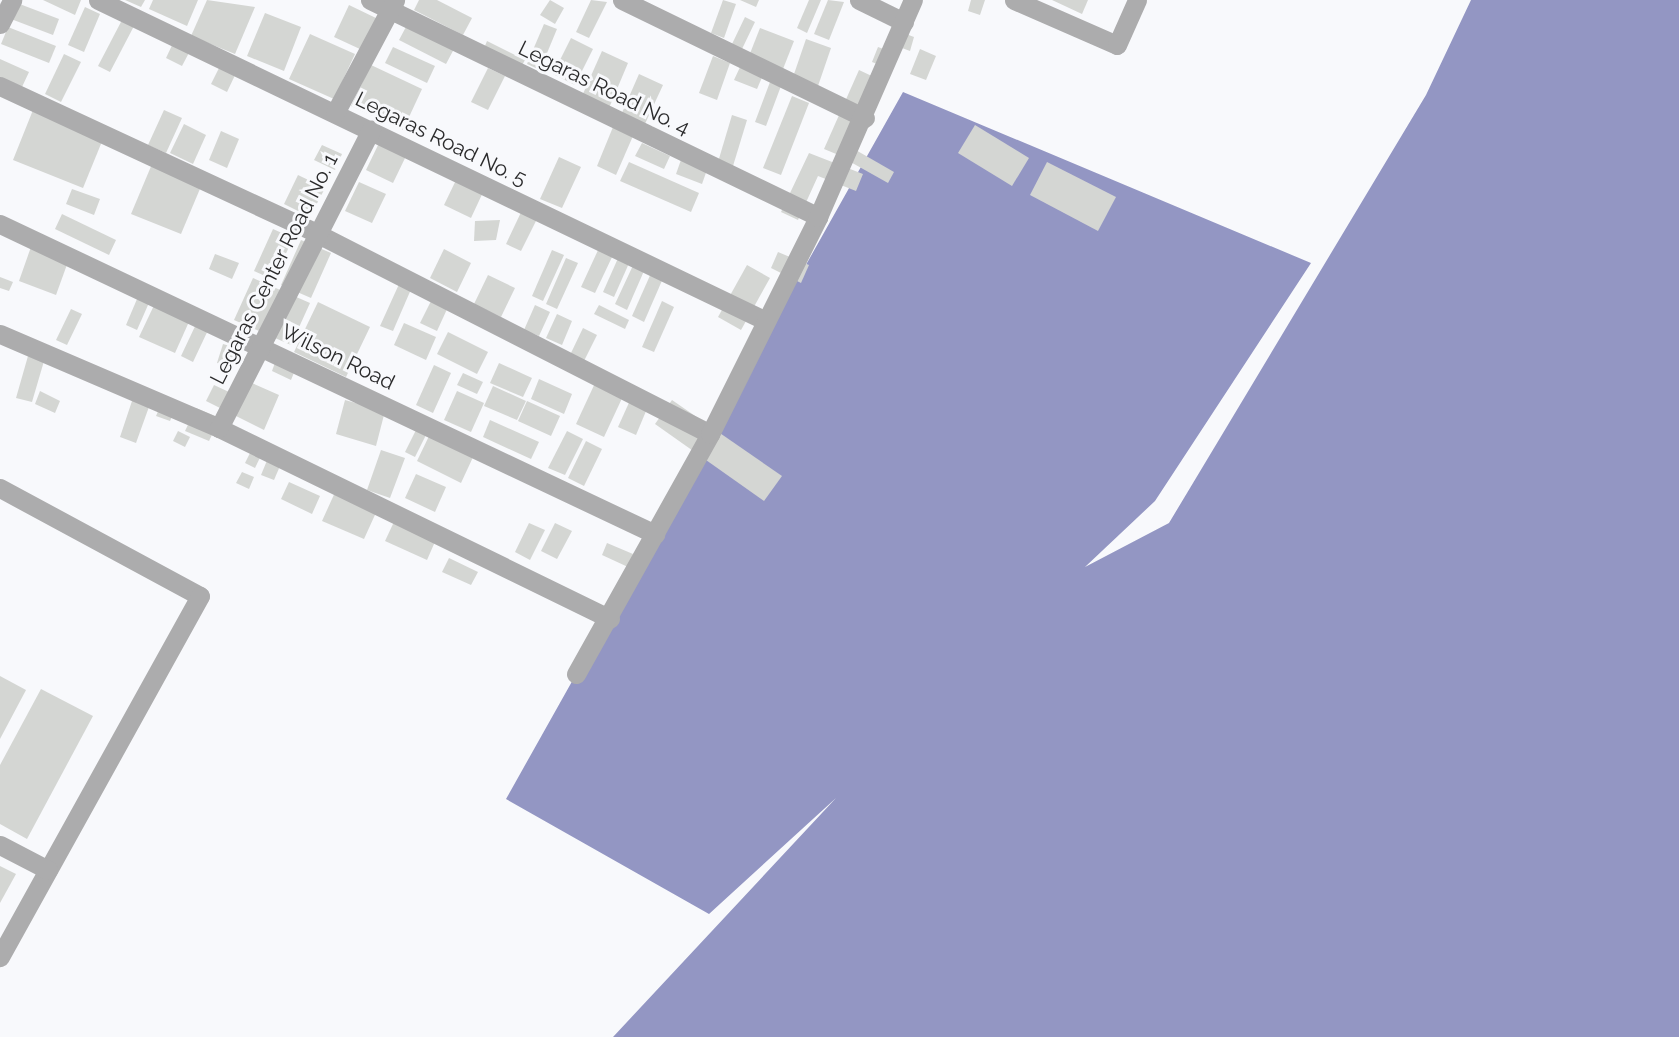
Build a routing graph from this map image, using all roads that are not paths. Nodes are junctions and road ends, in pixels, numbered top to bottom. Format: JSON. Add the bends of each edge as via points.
{"nodes":[{"id":1,"x":12,"y":0,"type":"edge"},
{"id":2,"x":98,"y":0,"type":"edge"},
{"id":3,"x":370,"y":0,"type":"edge"},
{"id":4,"x":622,"y":0,"type":"edge"},
{"id":5,"x":859,"y":0,"type":"edge"},
{"id":6,"x":913,"y":0,"type":"edge"},
{"id":7,"x":1014,"y":0,"type":"edge"},
{"id":8,"x":1137,"y":0,"type":"edge"},
{"id":9,"x":393,"y":5,"type":"edge"},
{"id":10,"x":904,"y":22,"type":"junction"},
{"id":11,"x":0,"y":24,"type":"edge"},
{"id":12,"x":0,"y":86,"type":"edge"},
{"id":13,"x":335,"y":113,"type":"junction"},
{"id":14,"x":864,"y":118,"type":"junction"},
{"id":15,"x":371,"y":130,"type":"junction"},
{"id":16,"x":818,"y":217,"type":"junction"},
{"id":17,"x":0,"y":224,"type":"edge"},
{"id":18,"x":316,"y":233,"type":"junction"},
{"id":19,"x":764,"y":320,"type":"junction"},
{"id":20,"x":0,"y":334,"type":"edge"},
{"id":21,"x":260,"y":345,"type":"junction"},
{"id":22,"x":219,"y":428,"type":"junction"},
{"id":23,"x":710,"y":433,"type":"junction"},
{"id":24,"x":0,"y":488,"type":"edge"},
{"id":25,"x":655,"y":534,"type":"junction"},
{"id":26,"x":610,"y":619,"type":"junction"},
{"id":27,"x":576,"y":674,"type":"dead end"},
{"id":28,"x":0,"y":845,"type":"edge"},
{"id":29,"x":48,"y":870,"type":"junction"},
{"id":30,"x":0,"y":957,"type":"edge"}],
"edges":[{"from":1,"to":11,"type":"street"},
{"from":2,"to":13,"type":"street","name":"Legaras Road No. 5"},
{"from":3,"to":9,"type":"street","name":"Legaras Road No. 4"},
{"from":4,"to":14,"type":"street"},
{"from":5,"to":10,"type":"street"},
{"from":6,"to":10,"type":"street"},
{"from":7,"to":8,"type":"street","via":[[1117,45]]},
{"from":9,"to":13,"type":"street"},
{"from":9,"to":16,"type":"street","name":"Legaras Road No. 4"},
{"from":10,"to":14,"type":"street"},
{"from":12,"to":18,"type":"street"},
{"from":13,"to":15,"type":"street","name":"Legaras Road No. 5"},
{"from":14,"to":16,"type":"street"},
{"from":15,"to":18,"type":"street","name":"Legaras Center Road No. 1"},
{"from":15,"to":19,"type":"street","name":"Legaras Road No. 5"},
{"from":16,"to":19,"type":"street"},
{"from":17,"to":21,"type":"street","name":"Wilson Road"},
{"from":18,"to":21,"type":"street","name":"Legaras Center Road No. 1"},
{"from":18,"to":23,"type":"street"},
{"from":19,"to":23,"type":"street"},
{"from":20,"to":22,"type":"street"},
{"from":21,"to":22,"type":"street","name":"Legaras Center Road No. 1"},
{"from":21,"to":25,"type":"street","name":"Wilson Road"},
{"from":22,"to":26,"type":"street"},
{"from":23,"to":25,"type":"street"},
{"from":24,"to":29,"type":"street","via":[[200,596]]},
{"from":25,"to":26,"type":"street"},
{"from":26,"to":27,"type":"street"},
{"from":28,"to":29,"type":"street"},
{"from":29,"to":30,"type":"street"}]}
